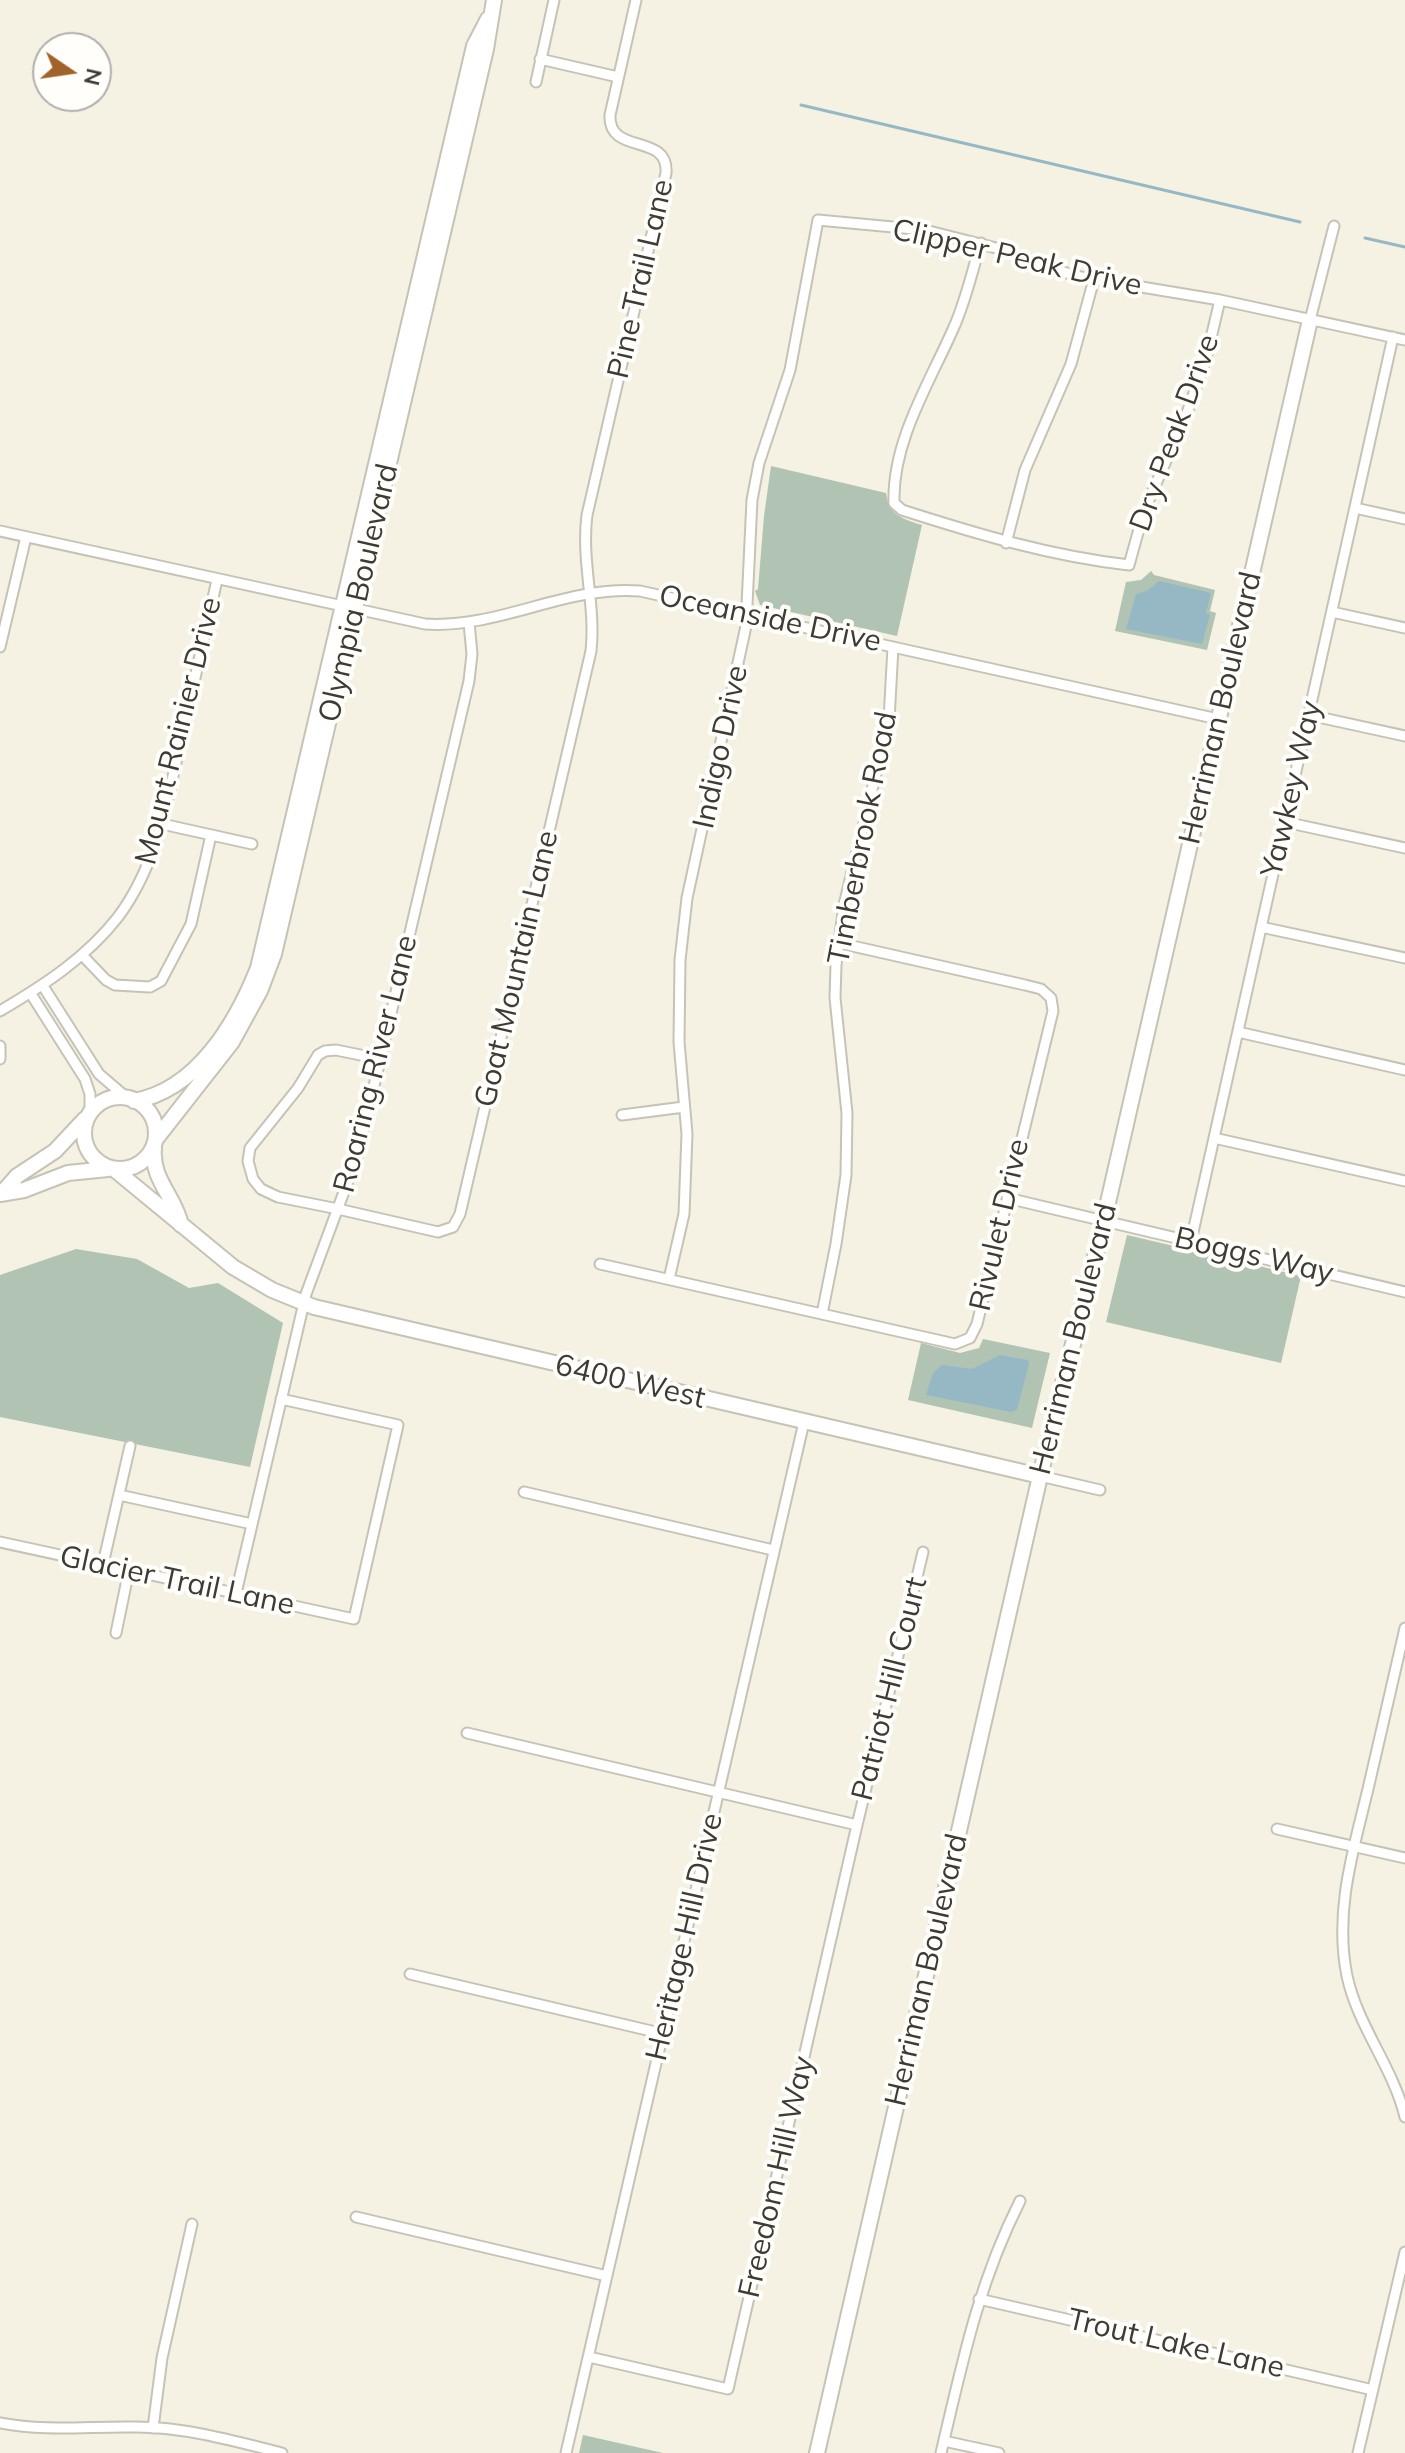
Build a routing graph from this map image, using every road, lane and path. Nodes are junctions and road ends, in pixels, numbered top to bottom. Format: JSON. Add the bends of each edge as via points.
{"nodes":[{"id":1,"x":494,"y":0,"type":"edge"},
{"id":2,"x":554,"y":0,"type":"edge"},
{"id":3,"x":636,"y":0,"type":"edge"},
{"id":4,"x":540,"y":59,"type":"junction"},
{"id":5,"x":618,"y":77,"type":"junction"},
{"id":6,"x":536,"y":82,"type":"dead end"},
{"id":7,"x":818,"y":220,"type":"joint"},
{"id":8,"x":1334,"y":226,"type":"dead end"},
{"id":9,"x":981,"y":243,"type":"junction"},
{"id":10,"x":1094,"y":279,"type":"junction"},
{"id":11,"x":1220,"y":300,"type":"junction"},
{"id":12,"x":1310,"y":320,"type":"junction"},
{"id":13,"x":1393,"y":337,"type":"junction"},
{"id":14,"x":1405,"y":340,"type":"edge"},
{"id":15,"x":1355,"y":508,"type":"junction"},
{"id":16,"x":1405,"y":519,"type":"edge"},
{"id":17,"x":0,"y":531,"type":"edge"},
{"id":18,"x":26,"y":537,"type":"junction"},
{"id":19,"x":1006,"y":543,"type":"junction"},
{"id":20,"x":217,"y":580,"type":"junction"},
{"id":21,"x":589,"y":593,"type":"junction"},
{"id":22,"x":349,"y":609,"type":"junction"},
{"id":23,"x":1332,"y":612,"type":"junction"},
{"id":24,"x":747,"y":614,"type":"junction"},
{"id":25,"x":469,"y":623,"type":"junction"},
{"id":26,"x":1405,"y":628,"type":"edge"},
{"id":27,"x":0,"y":647,"type":"edge"},
{"id":28,"x":893,"y":647,"type":"junction"},
{"id":29,"x":1309,"y":715,"type":"junction"},
{"id":30,"x":1218,"y":719,"type":"junction"},
{"id":31,"x":1405,"y":736,"type":"edge"},
{"id":32,"x":1285,"y":822,"type":"junction"},
{"id":33,"x":162,"y":824,"type":"junction"},
{"id":34,"x":211,"y":835,"type":"junction"},
{"id":35,"x":252,"y":844,"type":"dead end"},
{"id":36,"x":1405,"y":848,"type":"edge"},
{"id":37,"x":1261,"y":927,"type":"junction"},
{"id":38,"x":839,"y":943,"type":"junction"},
{"id":39,"x":82,"y":955,"type":"junction"},
{"id":40,"x":1405,"y":958,"type":"edge"},
{"id":41,"x":37,"y":990,"type":"junction"},
{"id":42,"x":0,"y":1011,"type":"edge"},
{"id":43,"x":1238,"y":1032,"type":"junction"},
{"id":44,"x":0,"y":1046,"type":"edge"},
{"id":45,"x":0,"y":1059,"type":"edge"},
{"id":46,"x":380,"y":1059,"type":"junction"},
{"id":47,"x":1405,"y":1070,"type":"edge"},
{"id":48,"x":130,"y":1099,"type":"junction"},
{"id":49,"x":684,"y":1107,"type":"junction"},
{"id":50,"x":89,"y":1114,"type":"junction"},
{"id":51,"x":622,"y":1115,"type":"dead end"},
{"id":52,"x":1214,"y":1138,"type":"junction"},
{"id":53,"x":155,"y":1141,"type":"junction"},
{"id":54,"x":114,"y":1169,"type":"junction"},
{"id":55,"x":1405,"y":1181,"type":"edge"},
{"id":56,"x":1,"y":1193,"type":"edge"},
{"id":57,"x":1007,"y":1198,"type":"junction"},
{"id":58,"x":338,"y":1209,"type":"junction"},
{"id":59,"x":1104,"y":1220,"type":"junction"},
{"id":60,"x":181,"y":1225,"type":"junction"},
{"id":61,"x":1191,"y":1241,"type":"junction"},
{"id":62,"x":600,"y":1264,"type":"dead end"},
{"id":63,"x":669,"y":1279,"type":"junction"},
{"id":64,"x":1405,"y":1292,"type":"edge"},
{"id":65,"x":304,"y":1303,"type":"junction"},
{"id":66,"x":822,"y":1314,"type":"junction"},
{"id":67,"x":281,"y":1399,"type":"junction"},
{"id":68,"x":804,"y":1422,"type":"junction"},
{"id":69,"x":130,"y":1446,"type":"dead end"},
{"id":70,"x":1040,"y":1476,"type":"junction"},
{"id":71,"x":1100,"y":1490,"type":"dead end"},
{"id":72,"x":524,"y":1492,"type":"dead end"},
{"id":73,"x":119,"y":1495,"type":"junction"},
{"id":74,"x":252,"y":1524,"type":"junction"},
{"id":75,"x":0,"y":1542,"type":"edge"},
{"id":76,"x":773,"y":1550,"type":"junction"},
{"id":77,"x":923,"y":1552,"type":"dead end"},
{"id":78,"x":103,"y":1564,"type":"junction"},
{"id":79,"x":129,"y":1570,"type":"junction"},
{"id":80,"x":236,"y":1593,"type":"junction"},
{"id":81,"x":1405,"y":1628,"type":"edge"},
{"id":82,"x":116,"y":1633,"type":"dead end"},
{"id":83,"x":467,"y":1733,"type":"dead end"},
{"id":84,"x":718,"y":1792,"type":"junction"},
{"id":85,"x":857,"y":1825,"type":"junction"},
{"id":86,"x":1277,"y":1829,"type":"dead end"},
{"id":87,"x":1354,"y":1846,"type":"junction"},
{"id":88,"x":1405,"y":1858,"type":"edge"},
{"id":89,"x":410,"y":1974,"type":"dead end"},
{"id":90,"x":664,"y":2034,"type":"junction"},
{"id":91,"x":1405,"y":2117,"type":"edge"},
{"id":92,"x":1020,"y":2201,"type":"dead end"},
{"id":93,"x":356,"y":2217,"type":"dead end"},
{"id":94,"x":192,"y":2224,"type":"dead end"},
{"id":95,"x":1405,"y":2252,"type":"edge"},
{"id":96,"x":607,"y":2276,"type":"junction"},
{"id":97,"x":979,"y":2299,"type":"junction"},
{"id":98,"x":589,"y":2357,"type":"junction"},
{"id":99,"x":1373,"y":2390,"type":"junction"},
{"id":100,"x":0,"y":2423,"type":"edge"},
{"id":101,"x":153,"y":2428,"type":"junction"},
{"id":102,"x":944,"y":2441,"type":"junction"},
{"id":103,"x":282,"y":2453,"type":"edge"},
{"id":104,"x":566,"y":2453,"type":"edge"},
{"id":105,"x":817,"y":2453,"type":"edge"},
{"id":106,"x":941,"y":2453,"type":"edge"},
{"id":107,"x":999,"y":2453,"type":"edge"},
{"id":108,"x":1358,"y":2453,"type":"edge"}],
"edges":[{"from":1,"to":22,"type":"street","name":"Olympia Boulevard","via":[[474,46]]},
{"from":2,"to":4,"type":"street"},
{"from":3,"to":5,"type":"street","name":"Pine Trail Lane"},
{"from":4,"to":5,"type":"street"},
{"from":4,"to":6,"type":"street"},
{"from":5,"to":21,"type":"street","name":"Pine Trail Lane","via":[[611,129],[622,140],[656,150],[667,168],[587,515],[584,556]]},
{"from":7,"to":9,"type":"street","name":"Clipper Peak Drive","via":[[925,230]]},
{"from":7,"to":24,"type":"street","name":"Indigo Drive","via":[[790,370],[752,500]]},
{"from":8,"to":12,"type":"street","name":"Herriman Boulevard"},
{"from":9,"to":10,"type":"street","name":"Clipper Peak Drive"},
{"from":9,"to":19,"type":"street","via":[[956,324],[904,443],[894,503]]},
{"from":10,"to":11,"type":"street","name":"Clipper Peak Drive"},
{"from":10,"to":19,"type":"street","via":[[1071,364],[1025,470]]},
{"from":11,"to":12,"type":"street","name":"Clipper Peak Drive"},
{"from":11,"to":19,"type":"street","name":"Dry Peak Drive","via":[[1202,373],[1144,511],[1129,565]]},
{"from":12,"to":13,"type":"street","name":"Clipper Peak Drive"},
{"from":12,"to":30,"type":"street","name":"Herriman Boulevard"},
{"from":13,"to":14,"type":"street","name":"Clipper Peak Drive"},
{"from":13,"to":15,"type":"street","name":"Yawkey Way"},
{"from":15,"to":16,"type":"street"},
{"from":15,"to":23,"type":"street","name":"Yawkey Way"},
{"from":17,"to":18,"type":"street","name":"Oceanside Drive"},
{"from":18,"to":20,"type":"street","name":"Oceanside Drive"},
{"from":18,"to":27,"type":"street"},
{"from":20,"to":22,"type":"street","name":"Oceanside Drive"},
{"from":20,"to":33,"type":"street","name":"Mount Rainier Drive"},
{"from":21,"to":24,"type":"street","name":"Oceanside Drive","via":[[640,591]]},
{"from":21,"to":25,"type":"street","name":"Oceanside Drive"},
{"from":21,"to":58,"type":"street","name":"Goat Mountain Lane","via":[[591,651],[459,1219],[449,1230],[438,1232]]},
{"from":22,"to":25,"type":"street","name":"Oceanside Drive","via":[[425,624]]},
{"from":22,"to":48,"type":"street","name":"Olympia Boulevard","via":[[251,983],[227,1028],[195,1067],[166,1092]]},
{"from":22,"to":53,"type":"street","name":"Olympia Boulevard","via":[[268,972],[232,1042]]},
{"from":23,"to":26,"type":"street"},
{"from":23,"to":29,"type":"street","name":"Yawkey Way"},
{"from":24,"to":28,"type":"street","name":"Oceanside Drive"},
{"from":24,"to":49,"type":"street","name":"Indigo Drive","via":[[687,898],[679,1042]]},
{"from":25,"to":46,"type":"street","name":"Roaring River Lane","via":[[471,673]]},
{"from":28,"to":30,"type":"street","name":"Oceanside Drive"},
{"from":28,"to":38,"type":"street","name":"Timberbrook Road","via":[[889,720]]},
{"from":29,"to":31,"type":"street"},
{"from":29,"to":32,"type":"street","name":"Yawkey Way"},
{"from":30,"to":59,"type":"street","name":"Herriman Boulevard"},
{"from":32,"to":36,"type":"street"},
{"from":32,"to":37,"type":"street","name":"Yawkey Way"},
{"from":33,"to":34,"type":"street"},
{"from":33,"to":39,"type":"street","name":"Mount Rainier Drive","via":[[132,895]]},
{"from":34,"to":35,"type":"street"},
{"from":34,"to":39,"type":"street","via":[[191,924],[161,981],[150,987],[115,985]]},
{"from":37,"to":40,"type":"street"},
{"from":37,"to":43,"type":"street","name":"Yawkey Way"},
{"from":38,"to":57,"type":"street","name":"Rivulet Drive","via":[[1041,989],[1051,998],[1053,1011]]},
{"from":38,"to":66,"type":"street","name":"Timberbrook Road","via":[[835,998],[847,1113],[846,1175]]},
{"from":39,"to":41,"type":"street","name":"Mount Rainier Drive"},
{"from":41,"to":42,"type":"street","name":"Mount Rainier Drive"},
{"from":41,"to":48,"type":"street","via":[[99,1074]]},
{"from":41,"to":50,"type":"street","via":[[86,1081]]},
{"from":43,"to":47,"type":"street"},
{"from":43,"to":52,"type":"street","name":"Yawkey Way"},
{"from":44,"to":45,"type":"street"},
{"from":46,"to":58,"type":"street","name":"Roaring River Lane","via":[[358,1154]]},
{"from":46,"to":58,"type":"street","name":"Goat Mountain Lane","via":[[336,1050],[321,1053],[248,1154],[250,1173],[267,1193]]},
{"from":48,"to":50,"type":"street","via":[[106,1100]]},
{"from":48,"to":53,"type":"street","via":[[150,1114]]},
{"from":49,"to":51,"type":"street"},
{"from":49,"to":63,"type":"street","name":"Indigo Drive","via":[[684,1214]]},
{"from":50,"to":54,"type":"street","via":[[86,1145],[99,1163]]},
{"from":50,"to":56,"type":"street","via":[[55,1151]]},
{"from":52,"to":55,"type":"street"},
{"from":52,"to":61,"type":"street","name":"Yawkey Way"},
{"from":53,"to":54,"type":"street","via":[[136,1166]]},
{"from":53,"to":60,"type":"street","name":"6400 West","via":[[156,1175]]},
{"from":54,"to":56,"type":"street","via":[[68,1173]]},
{"from":54,"to":60,"type":"street","name":"6400 West"},
{"from":57,"to":59,"type":"street","name":"Boggs Way"},
{"from":57,"to":66,"type":"street","name":"Rivulet Drive","via":[[970,1338],[955,1344]]},
{"from":58,"to":65,"type":"street","name":"Roaring River Lane"},
{"from":59,"to":61,"type":"street","name":"Boggs Way"},
{"from":59,"to":70,"type":"street","name":"Herriman Boulevard"},
{"from":60,"to":65,"type":"street","name":"6400 West","via":[[233,1267]]},
{"from":61,"to":64,"type":"street","name":"Boggs Way"},
{"from":62,"to":63,"type":"street","name":"Rivulet Drive"},
{"from":63,"to":66,"type":"street","name":"Rivulet Drive"},
{"from":65,"to":67,"type":"street","name":"Roaring River Lane"},
{"from":65,"to":68,"type":"street","name":"6400 West"},
{"from":67,"to":74,"type":"street","name":"Roaring River Lane"},
{"from":67,"to":80,"type":"street","name":"Glacier Trail Lane","via":[[398,1425],[354,1619]]},
{"from":68,"to":70,"type":"street","name":"6400 West"},
{"from":68,"to":76,"type":"street","name":"Heritage Hill Drive"},
{"from":69,"to":73,"type":"street"},
{"from":70,"to":71,"type":"street","name":"6400 West"},
{"from":70,"to":105,"type":"street","name":"Herriman Boulevard"},
{"from":72,"to":76,"type":"street"},
{"from":73,"to":74,"type":"street"},
{"from":73,"to":78,"type":"street"},
{"from":74,"to":80,"type":"street","name":"Roaring River Lane"},
{"from":75,"to":78,"type":"street","name":"Glacier Trail Lane"},
{"from":76,"to":84,"type":"street","name":"Heritage Hill Drive"},
{"from":77,"to":85,"type":"street","name":"Patriot Hill Court"},
{"from":78,"to":79,"type":"street","name":"Glacier Trail Lane"},
{"from":79,"to":80,"type":"street","name":"Glacier Trail Lane"},
{"from":79,"to":82,"type":"street"},
{"from":81,"to":87,"type":"street"},
{"from":83,"to":84,"type":"street"},
{"from":84,"to":85,"type":"street"},
{"from":84,"to":90,"type":"street","name":"Heritage Hill Drive"},
{"from":85,"to":98,"type":"street","name":"Freedom Hill Way","via":[[728,2389]]},
{"from":86,"to":87,"type":"street"},
{"from":87,"to":88,"type":"street"},
{"from":87,"to":91,"type":"street","via":[[1343,1906],[1348,1978]]},
{"from":89,"to":90,"type":"street"},
{"from":90,"to":96,"type":"street","name":"Heritage Hill Drive"},
{"from":92,"to":97,"type":"street"},
{"from":93,"to":96,"type":"street"},
{"from":94,"to":101,"type":"street","via":[[162,2358]]},
{"from":95,"to":99,"type":"street"},
{"from":96,"to":98,"type":"street","name":"Heritage Hill Drive"},
{"from":97,"to":99,"type":"street","name":"Trout Lake Lane"},
{"from":97,"to":102,"type":"street"},
{"from":98,"to":104,"type":"street","name":"Heritage Hill Drive"},
{"from":99,"to":108,"type":"street"},
{"from":100,"to":101,"type":"street","via":[[33,2430]]},
{"from":101,"to":103,"type":"street"},
{"from":102,"to":106,"type":"street"},
{"from":102,"to":107,"type":"street"}]}
